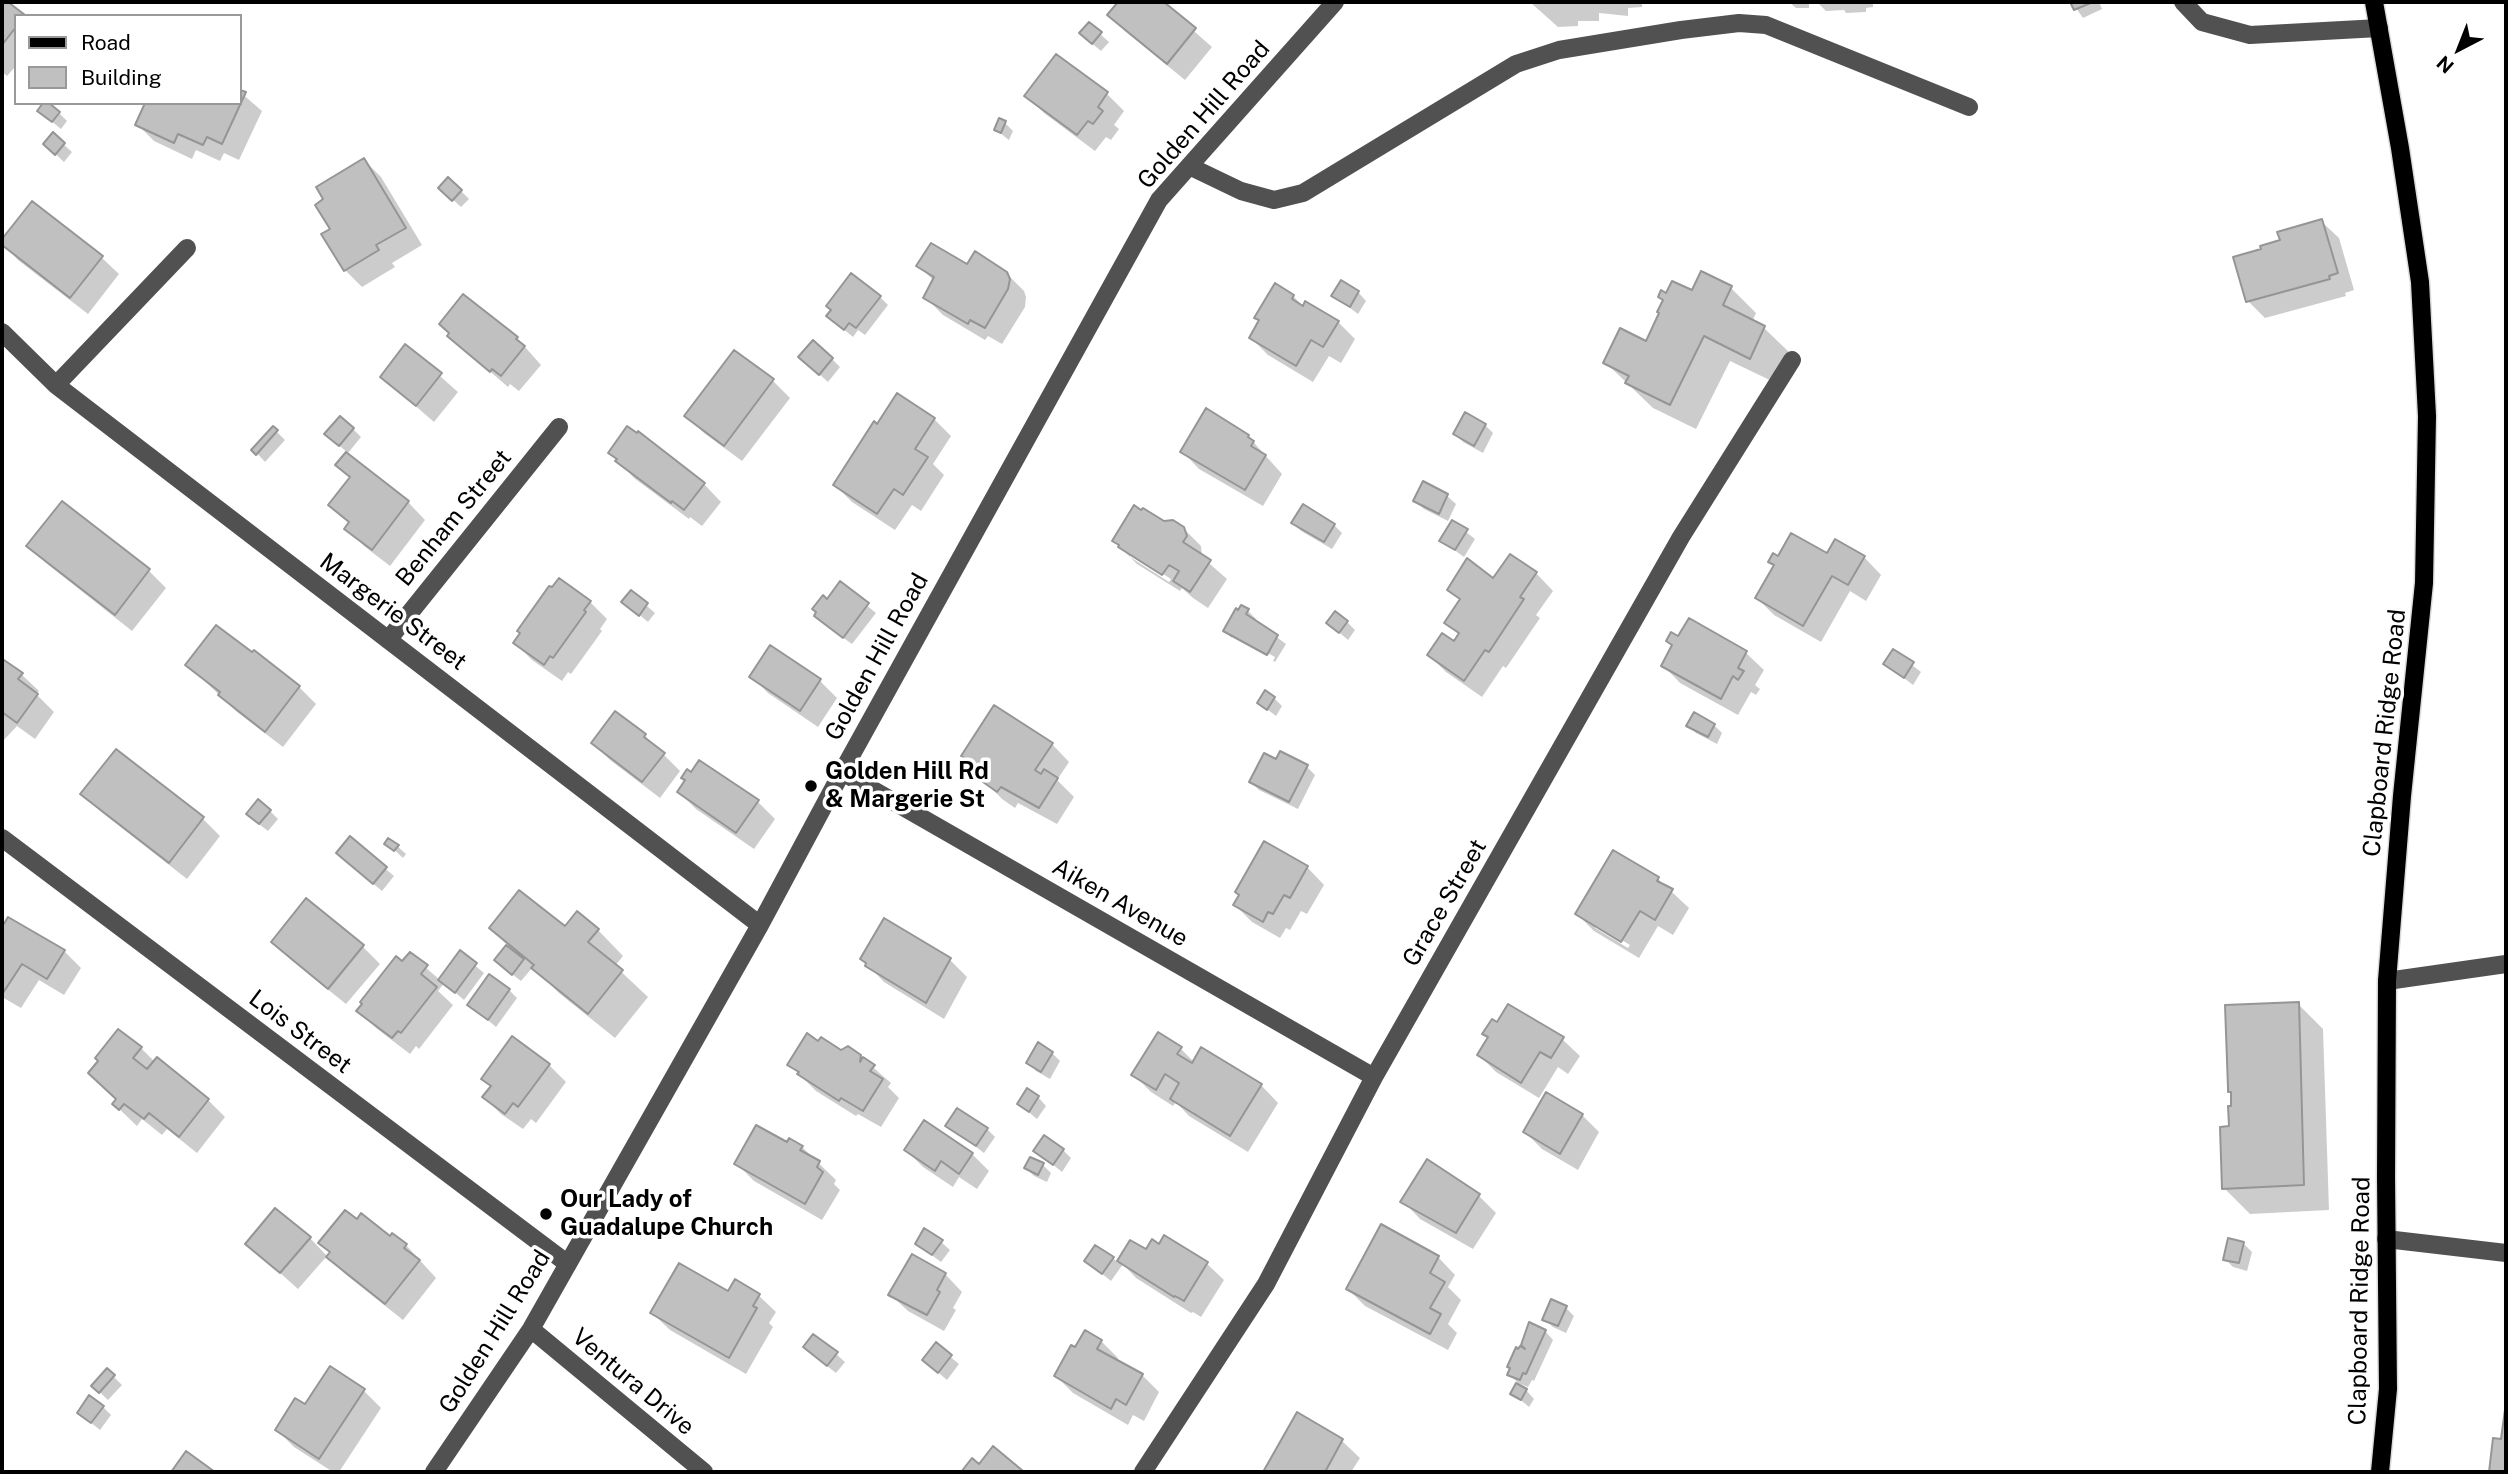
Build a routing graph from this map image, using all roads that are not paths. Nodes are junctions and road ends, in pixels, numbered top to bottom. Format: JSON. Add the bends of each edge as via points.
{"nodes":[{"id":1,"x":1335,"y":2,"type":"edge"},
{"id":2,"x":2183,"y":2,"type":"edge"},
{"id":3,"x":2374,"y":2,"type":"edge"},
{"id":4,"x":2379,"y":28,"type":"junction"},
{"id":5,"x":1969,"y":107,"type":"dead end"},
{"id":6,"x":1189,"y":166,"type":"junction"},
{"id":7,"x":187,"y":248,"type":"dead end"},
{"id":8,"x":2,"y":332,"type":"edge"},
{"id":9,"x":1793,"y":360,"type":"dead end"},
{"id":10,"x":56,"y":385,"type":"junction"},
{"id":11,"x":559,"y":427,"type":"dead end"},
{"id":12,"x":388,"y":640,"type":"junction"},
{"id":13,"x":842,"y":772,"type":"junction"},
{"id":14,"x":2,"y":838,"type":"edge"},
{"id":15,"x":760,"y":925,"type":"junction"},
{"id":16,"x":2506,"y":964,"type":"edge"},
{"id":17,"x":2387,"y":981,"type":"junction"},
{"id":18,"x":1374,"y":1077,"type":"junction"},
{"id":19,"x":2386,"y":1239,"type":"junction"},
{"id":20,"x":2506,"y":1252,"type":"edge"},
{"id":21,"x":568,"y":1264,"type":"junction"},
{"id":22,"x":531,"y":1329,"type":"junction"},
{"id":23,"x":434,"y":1472,"type":"edge"},
{"id":24,"x":704,"y":1472,"type":"edge"},
{"id":25,"x":1143,"y":1472,"type":"edge"},
{"id":26,"x":2380,"y":1472,"type":"edge"}],
"edges":[{"from":1,"to":6,"type":"street","name":"Golden Hill Road"},
{"from":2,"to":4,"type":"street","via":[[2202,22],[2250,35]]},
{"from":3,"to":4,"type":"main road","name":"Clapboard Ridge Road"},
{"from":4,"to":17,"type":"main road","name":"Clapboard Ridge Road","via":[[2420,282],[2427,416],[2424,583]]},
{"from":5,"to":6,"type":"street","via":[[1766,25],[1739,23],[1559,50],[1516,64],[1303,193],[1274,200],[1241,191]]},
{"from":6,"to":13,"type":"street","name":"Golden Hill Road","via":[[1159,200]]},
{"from":7,"to":10,"type":"street"},
{"from":8,"to":10,"type":"street","name":"Margerie Street"},
{"from":9,"to":18,"type":"street","name":"Grace Street","via":[[1681,537]]},
{"from":10,"to":12,"type":"street","name":"Margerie Street"},
{"from":11,"to":12,"type":"street","name":"Benham Street"},
{"from":12,"to":15,"type":"street","name":"Margerie Street"},
{"from":13,"to":15,"type":"street","name":"Golden Hill Road"},
{"from":13,"to":18,"type":"street","name":"Aiken Avenue"},
{"from":14,"to":21,"type":"street","name":"Lois Street"},
{"from":15,"to":21,"type":"street","name":"Golden Hill Road"},
{"from":16,"to":17,"type":"street"},
{"from":17,"to":19,"type":"main road","name":"Clapboard Ridge Road"},
{"from":18,"to":25,"type":"street","name":"Grace Street","via":[[1266,1284]]},
{"from":19,"to":20,"type":"street"},
{"from":19,"to":26,"type":"main road","name":"Clapboard Ridge Road","via":[[2388,1389]]},
{"from":21,"to":22,"type":"street","name":"Golden Hill Road"},
{"from":22,"to":23,"type":"street","name":"Golden Hill Road"},
{"from":22,"to":24,"type":"street","name":"Ventura Drive"}]}
